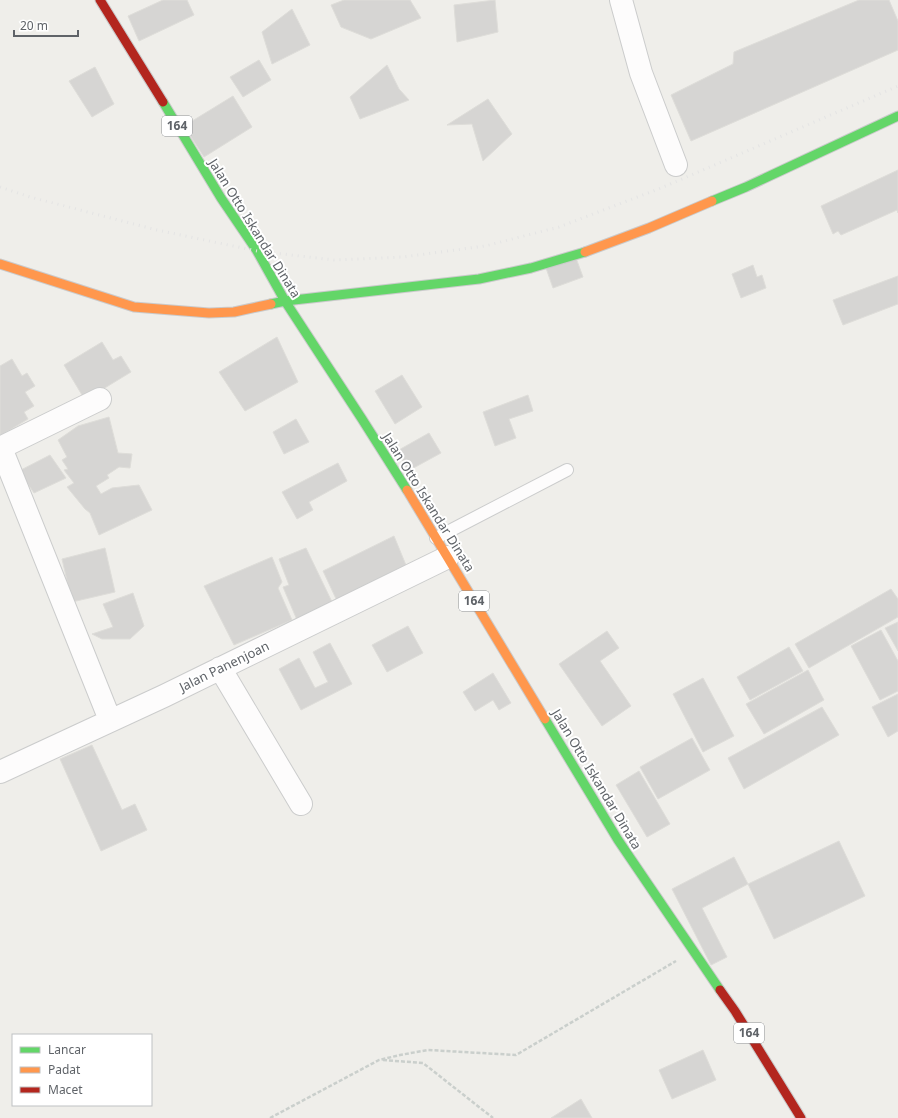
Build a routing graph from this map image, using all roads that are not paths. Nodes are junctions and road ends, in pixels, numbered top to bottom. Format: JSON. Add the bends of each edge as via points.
{"nodes":[{"id":1,"x":100,"y":0,"type":"edge"},
{"id":2,"x":621,"y":0,"type":"edge"},
{"id":3,"x":898,"y":116,"type":"edge"},
{"id":4,"x":676,"y":165,"type":"dead end"},
{"id":5,"x":0,"y":264,"type":"edge"},
{"id":6,"x":285,"y":301,"type":"junction"},
{"id":7,"x":100,"y":399,"type":"dead end"},
{"id":8,"x":0,"y":448,"type":"edge"},
{"id":9,"x":567,"y":470,"type":"dead end"},
{"id":10,"x":436,"y":538,"type":"junction"},
{"id":11,"x":448,"y":557,"type":"junction"},
{"id":12,"x":220,"y":668,"type":"junction"},
{"id":13,"x":110,"y":720,"type":"junction"},
{"id":14,"x":0,"y":772,"type":"edge"},
{"id":15,"x":301,"y":804,"type":"dead end"},
{"id":16,"x":801,"y":1118,"type":"edge"}],
"edges":[{"from":1,"to":6,"type":"main road","name":"Jalan Otto Iskandar Dinata","number":"164","via":[[221,198],[257,251]]},
{"from":2,"to":4,"type":"street","via":[[642,73]]},
{"from":3,"to":6,"type":"main road","via":[[746,187],[649,228],[531,268],[479,279]]},
{"from":5,"to":6,"type":"main road","via":[[134,307],[209,314],[234,312]]},
{"from":6,"to":10,"type":"main road","name":"Jalan Otto Iskandar Dinata","number":"164"},
{"from":7,"to":8,"type":"street"},
{"from":8,"to":13,"type":"street"},
{"from":9,"to":10,"type":"lane"},
{"from":10,"to":11,"type":"main road","name":"Jalan Otto Iskandar Dinata","number":"164"},
{"from":11,"to":12,"type":"street","name":"Jalan Panenjoan"},
{"from":11,"to":16,"type":"main road","name":"Jalan Otto Iskandar Dinata","number":"164","via":[[618,840],[735,1011]]},
{"from":12,"to":13,"type":"street","name":"Jalan Panenjoan"},
{"from":12,"to":15,"type":"street"},
{"from":13,"to":14,"type":"street","name":"Jalan Panenjoan"}]}
